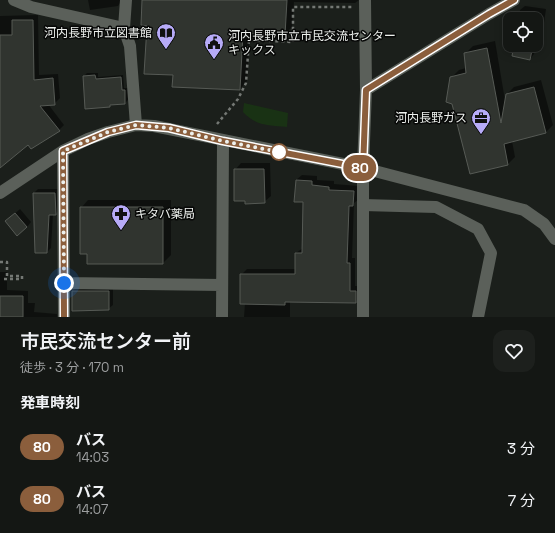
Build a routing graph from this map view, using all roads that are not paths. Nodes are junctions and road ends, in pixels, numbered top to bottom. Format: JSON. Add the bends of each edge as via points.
{"nodes":[{"id":1,"x":14,"y":0,"type":"edge"},
{"id":2,"x":126,"y":0,"type":"edge"},
{"id":3,"x":489,"y":0,"type":"edge"},
{"id":4,"x":514,"y":0,"type":"edge"},
{"id":5,"x":365,"y":4,"type":"edge"},
{"id":6,"x":489,"y":14,"type":"junction"},
{"id":7,"x":124,"y":28,"type":"junction"},
{"id":8,"x":366,"y":90,"type":"junction"},
{"id":9,"x":136,"y":125,"type":"junction"},
{"id":10,"x":223,"y":141,"type":"junction"},
{"id":11,"x":63,"y":151,"type":"junction"},
{"id":12,"x":363,"y":168,"type":"junction"},
{"id":13,"x":0,"y":194,"type":"edge"},
{"id":14,"x":363,"y":205,"type":"junction"},
{"id":15,"x":555,"y":239,"type":"edge"},
{"id":16,"x":64,"y":283,"type":"junction"},
{"id":17,"x":222,"y":284,"type":"junction"},
{"id":18,"x":64,"y":317,"type":"edge"},
{"id":19,"x":222,"y":317,"type":"edge"},
{"id":20,"x":363,"y":317,"type":"edge"},
{"id":21,"x":478,"y":317,"type":"edge"}],
"edges":[{"from":1,"to":7,"type":"street","via":[[31,7]]},
{"from":2,"to":7,"type":"street"},
{"from":3,"to":6,"type":"street"},
{"from":4,"to":6,"type":"street"},
{"from":5,"to":8,"type":"street"},
{"from":6,"to":8,"type":"street"},
{"from":7,"to":9,"type":"street","via":[[130,46]]},
{"from":8,"to":12,"type":"street"},
{"from":9,"to":10,"type":"street","via":[[169,128]]},
{"from":9,"to":11,"type":"street","via":[[108,132]]},
{"from":10,"to":12,"type":"street"},
{"from":10,"to":17,"type":"street"},
{"from":11,"to":13,"type":"street"},
{"from":11,"to":16,"type":"street"},
{"from":12,"to":14,"type":"street"},
{"from":12,"to":15,"type":"street","via":[[524,210],[544,224]]},
{"from":14,"to":20,"type":"street"},
{"from":14,"to":21,"type":"street","via":[[436,207],[478,229],[491,253]]},
{"from":16,"to":17,"type":"street"},
{"from":16,"to":18,"type":"street"},
{"from":17,"to":19,"type":"street"}]}
